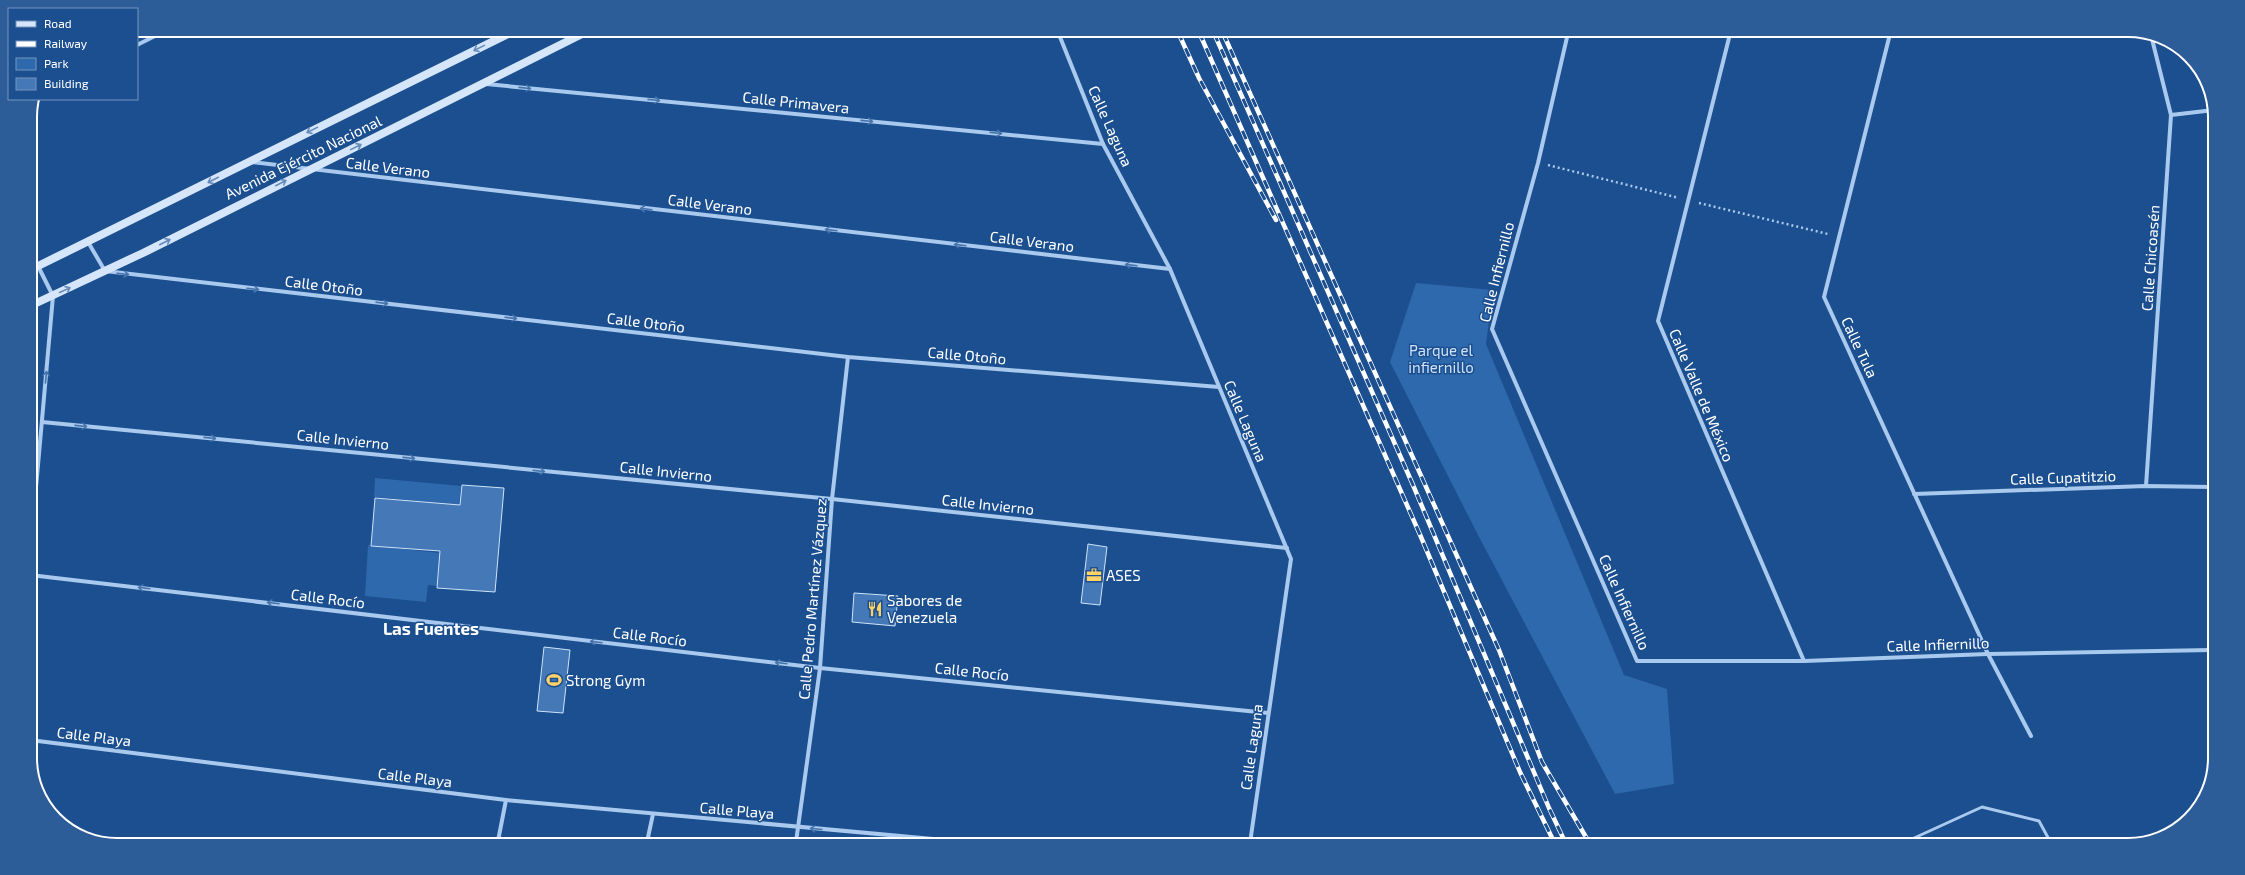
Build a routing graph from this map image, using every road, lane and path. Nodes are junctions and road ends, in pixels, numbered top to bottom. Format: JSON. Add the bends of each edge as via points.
{"nodes":[{"id":1,"x":154,"y":37,"type":"edge"},
{"id":2,"x":502,"y":37,"type":"edge"},
{"id":3,"x":576,"y":37,"type":"edge"},
{"id":4,"x":1060,"y":37,"type":"edge"},
{"id":5,"x":1567,"y":37,"type":"edge"},
{"id":6,"x":1729,"y":37,"type":"edge"},
{"id":7,"x":1889,"y":37,"type":"edge"},
{"id":8,"x":2152,"y":41,"type":"edge"},
{"id":9,"x":138,"y":45,"type":"edge"},
{"id":10,"x":486,"y":84,"type":"junction"},
{"id":11,"x":2208,"y":111,"type":"edge"},
{"id":12,"x":2171,"y":114,"type":"junction"},
{"id":13,"x":1103,"y":144,"type":"junction"},
{"id":14,"x":248,"y":162,"type":"junction"},
{"id":15,"x":309,"y":170,"type":"junction"},
{"id":16,"x":88,"y":242,"type":"junction"},
{"id":17,"x":37,"y":267,"type":"edge"},
{"id":18,"x":1170,"y":269,"type":"junction"},
{"id":19,"x":105,"y":271,"type":"junction"},
{"id":20,"x":37,"y":272,"type":"edge"},
{"id":21,"x":53,"y":296,"type":"junction"},
{"id":22,"x":37,"y":303,"type":"edge"},
{"id":23,"x":848,"y":357,"type":"junction"},
{"id":24,"x":1219,"y":387,"type":"junction"},
{"id":25,"x":42,"y":422,"type":"junction"},
{"id":26,"x":37,"y":477,"type":"edge"},
{"id":27,"x":2146,"y":486,"type":"junction"},
{"id":28,"x":2208,"y":487,"type":"edge"},
{"id":29,"x":1914,"y":494,"type":"junction"},
{"id":30,"x":832,"y":500,"type":"junction"},
{"id":31,"x":1287,"y":548,"type":"junction"},
{"id":32,"x":37,"y":576,"type":"edge"},
{"id":33,"x":2208,"y":650,"type":"edge"},
{"id":34,"x":1988,"y":654,"type":"junction"},
{"id":35,"x":1804,"y":662,"type":"junction"},
{"id":36,"x":820,"y":668,"type":"junction"},
{"id":37,"x":1268,"y":713,"type":"junction"},
{"id":38,"x":2031,"y":736,"type":"dead end"},
{"id":39,"x":37,"y":741,"type":"edge"},
{"id":40,"x":506,"y":800,"type":"junction"},
{"id":41,"x":653,"y":814,"type":"junction"},
{"id":42,"x":799,"y":828,"type":"junction"},
{"id":43,"x":499,"y":838,"type":"edge"},
{"id":44,"x":648,"y":838,"type":"edge"},
{"id":45,"x":797,"y":838,"type":"edge"},
{"id":46,"x":911,"y":838,"type":"edge"},
{"id":47,"x":1251,"y":838,"type":"edge"},
{"id":48,"x":1914,"y":838,"type":"edge"},
{"id":49,"x":2048,"y":838,"type":"edge"}],
"edges":[{"from":1,"to":9,"type":"street"},
{"from":2,"to":14,"type":"main road","name":"Avenida Ejército Nacional","one_way":true},
{"from":3,"to":10,"type":"main road","name":"Avenida Ejército Nacional"},
{"from":4,"to":13,"type":"street","name":"Calle Laguna"},
{"from":5,"to":35,"type":"street","name":"Calle Infiernillo","via":[[1538,163],[1492,328],[1637,662]]},
{"from":6,"to":35,"type":"street","name":"Calle Valle de México","via":[[1658,321]]},
{"from":7,"to":29,"type":"street","name":"Calle Tula","via":[[1824,297]]},
{"from":8,"to":12,"type":"street","name":"Calle Chicoasén"},
{"from":10,"to":13,"type":"street","name":"Calle Primavera","one_way":true},
{"from":15,"to":10,"type":"main road","name":"Avenida Ejército Nacional","one_way":true},
{"from":11,"to":12,"type":"street"},
{"from":12,"to":27,"type":"street","name":"Calle Chicoasén"},
{"from":13,"to":18,"type":"street","name":"Calle Laguna"},
{"from":14,"to":15,"type":"street","name":"Calle Verano"},
{"from":14,"to":16,"type":"main road","name":"Avenida Ejército Nacional","one_way":true},
{"from":18,"to":15,"type":"street","name":"Calle Verano","one_way":true},
{"from":19,"to":15,"type":"main road","name":"Avenida Ejército Nacional","one_way":true},
{"from":16,"to":17,"type":"main road","name":"Avenida Ejército Nacional"},
{"from":16,"to":19,"type":"street"},
{"from":18,"to":24,"type":"street","name":"Calle Laguna"},
{"from":21,"to":19,"type":"main road","name":"Avenida Ejército Nacional","one_way":true},
{"from":19,"to":23,"type":"street","name":"Calle Otoño","one_way":true},
{"from":20,"to":21,"type":"street"},
{"from":21,"to":22,"type":"main road","name":"Avenida Ejército Nacional"},
{"from":25,"to":21,"type":"street","one_way":true},
{"from":23,"to":24,"type":"street","name":"Calle Otoño"},
{"from":23,"to":30,"type":"street","name":"Calle Pedro Martínez Vázquez"},
{"from":24,"to":31,"type":"street","name":"Calle Laguna"},
{"from":25,"to":26,"type":"street"},
{"from":25,"to":30,"type":"street","name":"Calle Invierno","one_way":true},
{"from":27,"to":28,"type":"street","name":"Calle Cupatitzio"},
{"from":27,"to":29,"type":"street","name":"Calle Cupatitzio"},
{"from":29,"to":34,"type":"street","name":"Calle Tula"},
{"from":30,"to":31,"type":"street","name":"Calle Invierno"},
{"from":30,"to":36,"type":"street","name":"Calle Pedro Martínez Vázquez"},
{"from":31,"to":37,"type":"street","name":"Calle Laguna","via":[[1291,559]]},
{"from":36,"to":32,"type":"street","name":"Calle Rocío","one_way":true},
{"from":33,"to":34,"type":"street","name":"Calle Infiernillo"},
{"from":34,"to":35,"type":"street","name":"Calle Infiernillo"},
{"from":34,"to":38,"type":"street","name":"Calle Tula"},
{"from":36,"to":37,"type":"street","name":"Calle Rocío"},
{"from":36,"to":42,"type":"street","name":"Calle Pedro Martínez Vázquez"},
{"from":37,"to":47,"type":"street","name":"Calle Laguna"},
{"from":39,"to":40,"type":"street","name":"Calle Playa"},
{"from":40,"to":41,"type":"street","name":"Calle Playa"},
{"from":40,"to":43,"type":"street"},
{"from":41,"to":42,"type":"street","name":"Calle Playa"},
{"from":41,"to":44,"type":"street"},
{"from":42,"to":45,"type":"street","name":"Calle Pedro Martínez Vázquez"},
{"from":46,"to":42,"type":"street","name":"Calle Playa","one_way":true},
{"from":48,"to":49,"type":"lane","via":[[1982,807],[2040,821]]}]}
